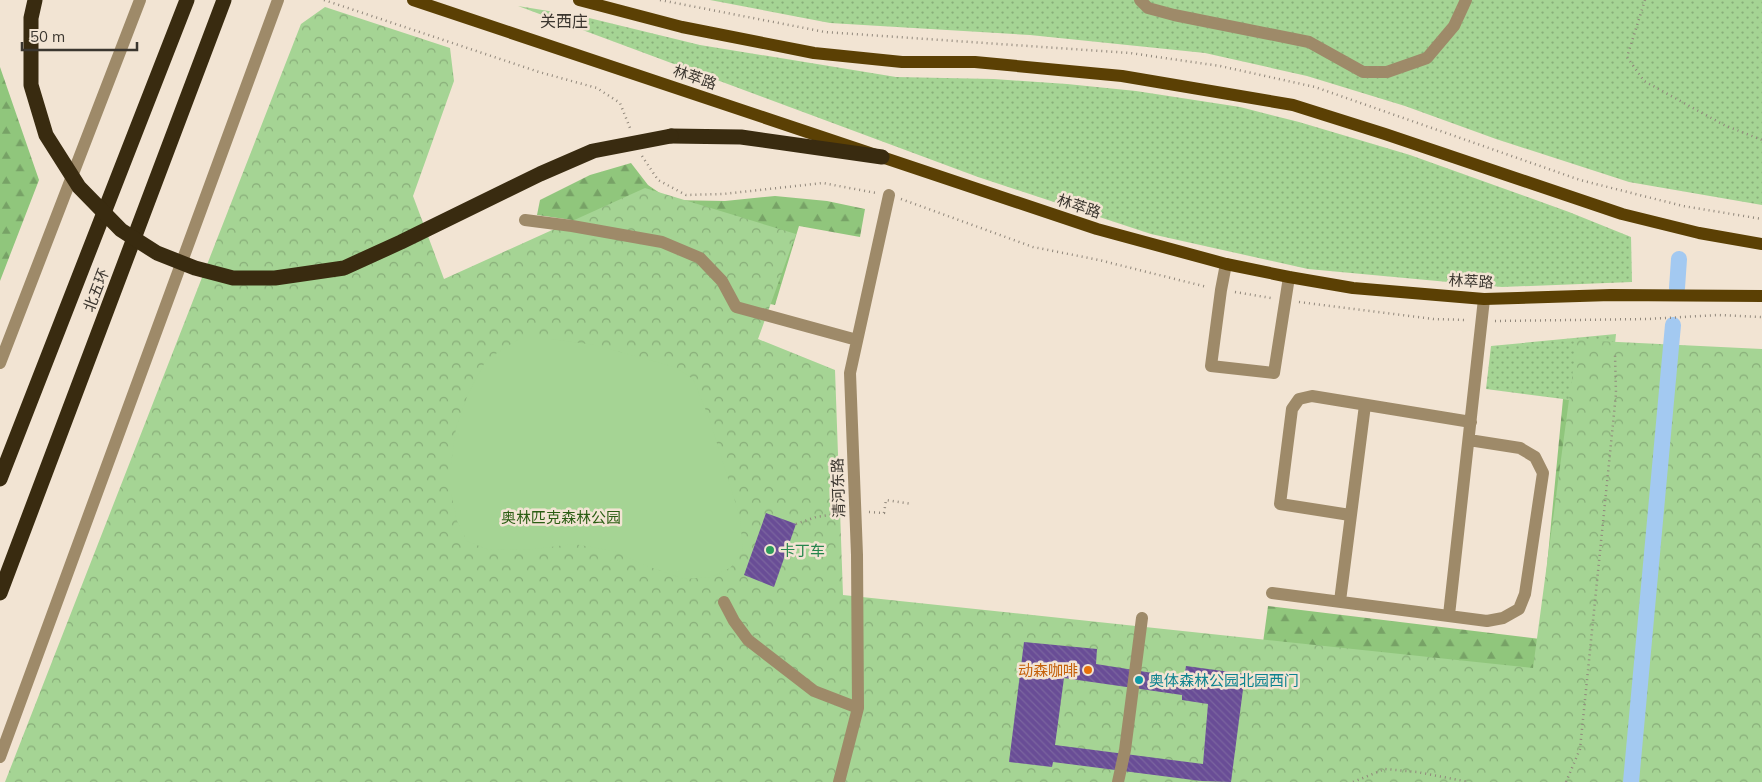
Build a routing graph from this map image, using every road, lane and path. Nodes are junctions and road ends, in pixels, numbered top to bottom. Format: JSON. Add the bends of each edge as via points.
{"nodes":[{"id":1,"x":35,"y":0,"type":"edge"},
{"id":2,"x":140,"y":0,"type":"edge"},
{"id":3,"x":187,"y":0,"type":"edge"},
{"id":4,"x":224,"y":0,"type":"edge"},
{"id":5,"x":268,"y":0,"type":"edge"},
{"id":6,"x":278,"y":0,"type":"edge"},
{"id":7,"x":413,"y":0,"type":"edge"},
{"id":8,"x":578,"y":0,"type":"edge"},
{"id":9,"x":1140,"y":0,"type":"edge"},
{"id":10,"x":1466,"y":0,"type":"edge"},
{"id":11,"x":1645,"y":0,"type":"edge"},
{"id":12,"x":272,"y":16,"type":"junction"},
{"id":13,"x":1762,"y":140,"type":"edge"},
{"id":14,"x":882,"y":157,"type":"junction"},
{"id":15,"x":889,"y":195,"type":"dead end"},
{"id":16,"x":525,"y":220,"type":"dead end"},
{"id":17,"x":1762,"y":244,"type":"edge"},
{"id":18,"x":1226,"y":264,"type":"junction"},
{"id":19,"x":1289,"y":277,"type":"junction"},
{"id":20,"x":1762,"y":296,"type":"edge"},
{"id":21,"x":1484,"y":299,"type":"junction"},
{"id":22,"x":857,"y":340,"type":"junction"},
{"id":23,"x":1615,"y":354,"type":"dead end"},
{"id":24,"x":0,"y":363,"type":"edge"},
{"id":25,"x":1365,"y":405,"type":"junction"},
{"id":26,"x":1471,"y":422,"type":"junction"},
{"id":27,"x":1469,"y":440,"type":"junction"},
{"id":28,"x":0,"y":479,"type":"edge"},
{"id":29,"x":912,"y":504,"type":"dead end"},
{"id":30,"x":856,"y":512,"type":"junction"},
{"id":31,"x":1350,"y":515,"type":"junction"},
{"id":32,"x":796,"y":524,"type":"dead end"},
{"id":33,"x":0,"y":593,"type":"edge"},
{"id":34,"x":1272,"y":593,"type":"dead end"},
{"id":35,"x":1340,"y":601,"type":"junction"},
{"id":36,"x":724,"y":602,"type":"dead end"},
{"id":37,"x":1449,"y":615,"type":"junction"},
{"id":38,"x":1142,"y":618,"type":"dead end"},
{"id":39,"x":858,"y":708,"type":"junction"},
{"id":40,"x":0,"y":757,"type":"edge"},
{"id":41,"x":839,"y":782,"type":"edge"},
{"id":42,"x":1118,"y":782,"type":"edge"},
{"id":43,"x":1353,"y":782,"type":"edge"},
{"id":44,"x":1469,"y":782,"type":"edge"},
{"id":45,"x":1566,"y":782,"type":"edge"}],
"edges":[{"from":1,"to":14,"type":"highway","bridge":true,"via":[[30,18],[31,85],[46,135],[79,187],[120,230],[157,253],[233,278],[275,278],[344,268],[593,151],[671,136],[741,137]]},
{"from":2,"to":24,"type":"street"},
{"from":3,"to":28,"type":"highway","name":"北五环"},
{"from":4,"to":33,"type":"highway","name":"北五环"},
{"from":5,"to":12,"type":"street"},
{"from":6,"to":12,"type":"street"},
{"from":7,"to":14,"type":"main road","name":"林萃路"},
{"from":8,"to":17,"type":"main road","via":[[682,27],[814,53],[902,62],[975,62],[1122,76],[1293,105],[1622,214]]},
{"from":9,"to":10,"type":"street","via":[[1148,8],[1174,15],[1309,42],[1363,72],[1387,72],[1427,58],[1454,26]]},
{"from":11,"to":13,"type":"path","via":[[1627,57],[1644,81],[1724,124]]},
{"from":12,"to":40,"type":"street"},
{"from":14,"to":18,"type":"main road","name":"林萃路","via":[[1097,229]]},
{"from":15,"to":22,"type":"street","name":"清河东路"},
{"from":16,"to":22,"type":"street","via":[[662,242],[700,258],[722,281],[736,307]]},
{"from":18,"to":19,"type":"main road","name":"林萃路"},
{"from":18,"to":19,"type":"street","via":[[1211,366],[1274,373]]},
{"from":19,"to":21,"type":"main road","name":"林萃路","via":[[1354,288]]},
{"from":20,"to":21,"type":"main road","name":"林萃路","via":[[1611,295]]},
{"from":21,"to":26,"type":"street"},
{"from":22,"to":30,"type":"street","name":"清河东路","via":[[850,373]]},
{"from":23,"to":45,"type":"path","via":[[1616,394],[1580,749]]},
{"from":25,"to":26,"type":"street"},
{"from":25,"to":31,"type":"street"},
{"from":25,"to":31,"type":"street","via":[[1312,396],[1299,399],[1292,409],[1280,504]]},
{"from":26,"to":27,"type":"street"},
{"from":27,"to":37,"type":"street"},
{"from":27,"to":37,"type":"street","via":[[1520,448],[1535,458],[1543,472],[1525,594],[1519,609],[1503,618],[1487,621]]},
{"from":29,"to":30,"type":"path","via":[[886,500],[884,513]]},
{"from":30,"to":32,"type":"path","via":[[816,517]]},
{"from":30,"to":39,"type":"street","name":"清河东路"},
{"from":31,"to":35,"type":"street"},
{"from":34,"to":35,"type":"street"},
{"from":35,"to":37,"type":"street"},
{"from":36,"to":39,"type":"street","via":[[748,640],[814,691]]},
{"from":38,"to":42,"type":"street"},
{"from":39,"to":41,"type":"street","name":"清河东路"},
{"from":43,"to":44,"type":"path","via":[[1385,769]]}]}
